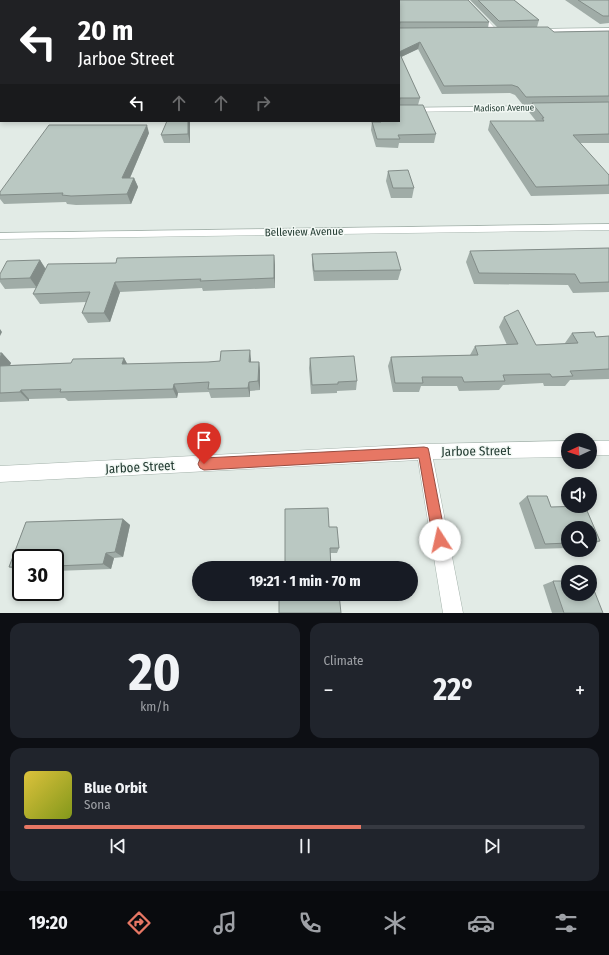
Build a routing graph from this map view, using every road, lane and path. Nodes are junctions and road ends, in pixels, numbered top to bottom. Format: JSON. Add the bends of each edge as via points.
{"nodes":[{"id":1,"x":465,"y":0,"type":"edge"},
{"id":2,"x":609,"y":30,"type":"edge"},
{"id":3,"x":495,"y":31,"type":"junction"},
{"id":4,"x":503,"y":31,"type":"edge"},
{"id":5,"x":526,"y":31,"type":"edge"},
{"id":6,"x":488,"y":32,"type":"edge"},
{"id":7,"x":555,"y":108,"type":"edge"},
{"id":8,"x":400,"y":110,"type":"edge"},
{"id":9,"x":609,"y":227,"type":"edge"},
{"id":10,"x":0,"y":236,"type":"edge"},
{"id":11,"x":597,"y":448,"type":"edge"},
{"id":12,"x":609,"y":448,"type":"edge"},
{"id":13,"x":561,"y":449,"type":"edge"},
{"id":14,"x":424,"y":452,"type":"junction"},
{"id":15,"x":0,"y":474,"type":"edge"},
{"id":16,"x":453,"y":613,"type":"edge"}],
"edges":[{"from":1,"to":3,"type":"street"},
{"from":2,"to":5,"type":"street"},
{"from":3,"to":4,"type":"street"},
{"from":3,"to":6,"type":"street"},
{"from":7,"to":8,"type":"street","name":"Madison Avenue"},
{"from":9,"to":10,"type":"street","name":"Belleview Avenue"},
{"from":11,"to":12,"type":"street"},
{"from":13,"to":14,"type":"street","name":"Jarboe Street"},
{"from":14,"to":15,"type":"street","name":"Jarboe Street"},
{"from":14,"to":16,"type":"street"}]}
